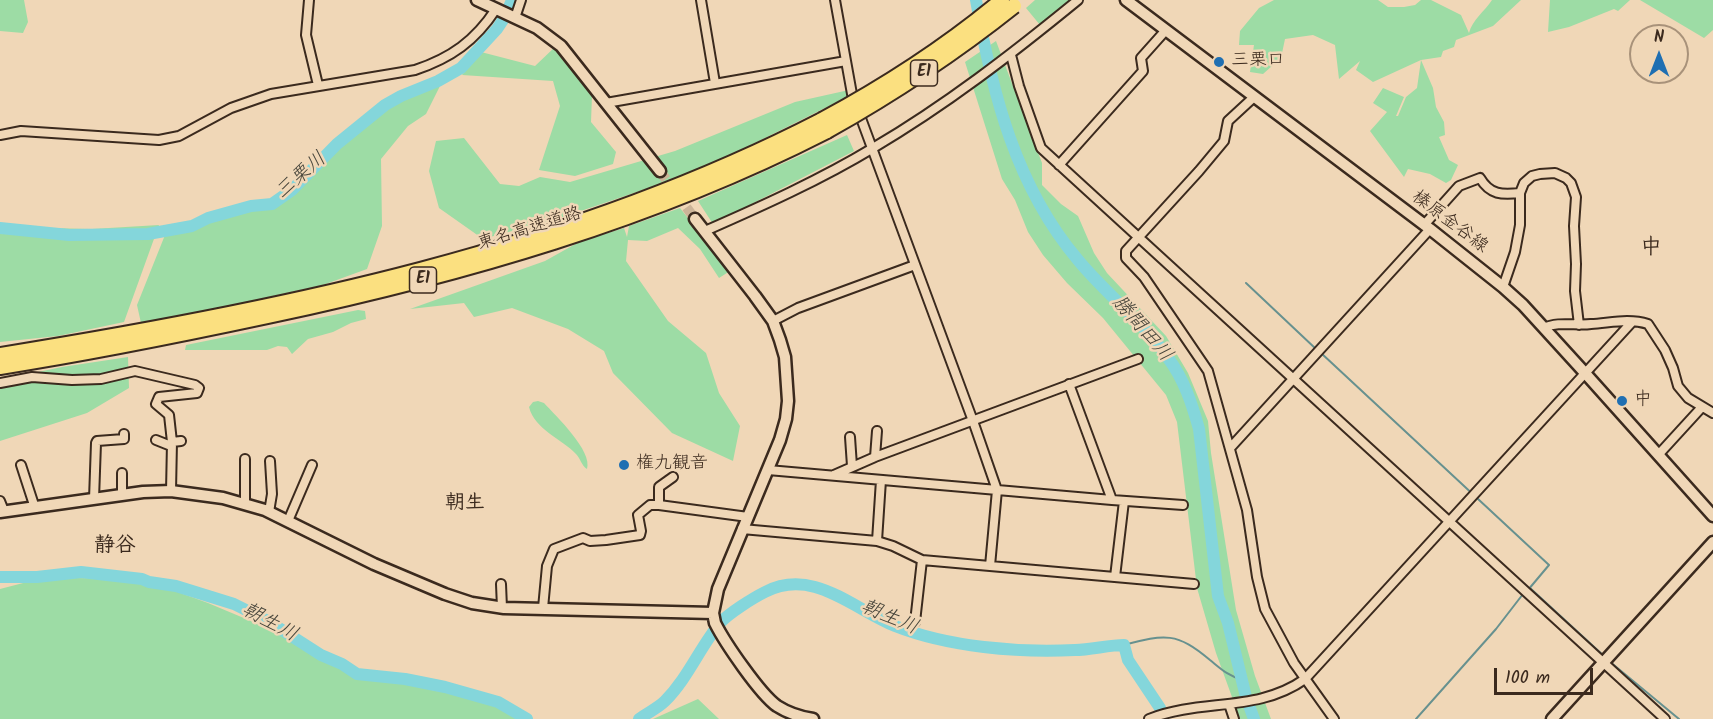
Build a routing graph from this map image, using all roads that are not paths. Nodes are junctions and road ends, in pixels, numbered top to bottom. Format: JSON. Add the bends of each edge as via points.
{"nodes":[{"id":1,"x":309,"y":0,"type":"edge"},
{"id":2,"x":477,"y":0,"type":"edge"},
{"id":3,"x":522,"y":0,"type":"edge"},
{"id":4,"x":701,"y":0,"type":"edge"},
{"id":5,"x":835,"y":0,"type":"edge"},
{"id":6,"x":1078,"y":0,"type":"edge"},
{"id":7,"x":1126,"y":0,"type":"edge"},
{"id":8,"x":1012,"y":2,"type":"edge"},
{"id":9,"x":496,"y":9,"type":"junction"},
{"id":10,"x":515,"y":18,"type":"junction"},
{"id":11,"x":1166,"y":30,"type":"junction"},
{"id":12,"x":1011,"y":55,"type":"junction"},
{"id":13,"x":846,"y":61,"type":"junction"},
{"id":14,"x":715,"y":84,"type":"junction"},
{"id":15,"x":318,"y":86,"type":"junction"},
{"id":16,"x":1254,"y":97,"type":"junction"},
{"id":17,"x":606,"y":104,"type":"junction"},
{"id":18,"x":824,"y":125,"type":"junction"},
{"id":19,"x":0,"y":135,"type":"edge"},
{"id":20,"x":872,"y":148,"type":"junction"},
{"id":21,"x":1059,"y":165,"type":"junction"},
{"id":22,"x":660,"y":171,"type":"tunnel mouth"},
{"id":23,"x":1520,"y":193,"type":"junction"},
{"id":24,"x":695,"y":219,"type":"tunnel mouth"},
{"id":25,"x":1427,"y":227,"type":"junction"},
{"id":26,"x":705,"y":231,"type":"junction"},
{"id":27,"x":1138,"y":237,"type":"junction"},
{"id":28,"x":915,"y":265,"type":"junction"},
{"id":29,"x":1503,"y":287,"type":"junction"},
{"id":30,"x":772,"y":321,"type":"junction"},
{"id":31,"x":1632,"y":322,"type":"junction"},
{"id":32,"x":1579,"y":325,"type":"junction"},
{"id":33,"x":1544,"y":328,"type":"junction"},
{"id":34,"x":0,"y":355,"type":"edge"},
{"id":35,"x":1138,"y":359,"type":"dead end"},
{"id":36,"x":0,"y":367,"type":"edge"},
{"id":37,"x":1585,"y":373,"type":"junction"},
{"id":38,"x":1294,"y":379,"type":"junction"},
{"id":39,"x":0,"y":383,"type":"edge"},
{"id":40,"x":1069,"y":384,"type":"junction"},
{"id":41,"x":1702,"y":407,"type":"junction"},
{"id":42,"x":1713,"y":413,"type":"edge"},
{"id":43,"x":974,"y":421,"type":"junction"},
{"id":44,"x":877,"y":431,"type":"dead end"},
{"id":45,"x":124,"y":434,"type":"dead end"},
{"id":46,"x":850,"y":437,"type":"dead end"},
{"id":47,"x":156,"y":440,"type":"dead end"},
{"id":48,"x":181,"y":441,"type":"dead end"},
{"id":49,"x":172,"y":444,"type":"junction"},
{"id":50,"x":1231,"y":447,"type":"junction"},
{"id":51,"x":1659,"y":453,"type":"junction"},
{"id":52,"x":875,"y":457,"type":"junction"},
{"id":53,"x":245,"y":459,"type":"dead end"},
{"id":54,"x":270,"y":461,"type":"dead end"},
{"id":55,"x":21,"y":465,"type":"dead end"},
{"id":56,"x":312,"y":465,"type":"dead end"},
{"id":57,"x":852,"y":466,"type":"junction"},
{"id":58,"x":768,"y":470,"type":"junction"},
{"id":59,"x":122,"y":473,"type":"dead end"},
{"id":60,"x":833,"y":475,"type":"junction"},
{"id":61,"x":673,"y":477,"type":"dead end"},
{"id":62,"x":881,"y":480,"type":"junction"},
{"id":63,"x":997,"y":490,"type":"junction"},
{"id":64,"x":171,"y":491,"type":"junction"},
{"id":65,"x":122,"y":495,"type":"junction"},
{"id":66,"x":94,"y":499,"type":"junction"},
{"id":67,"x":1112,"y":500,"type":"junction"},
{"id":68,"x":1124,"y":501,"type":"junction"},
{"id":69,"x":245,"y":503,"type":"junction"},
{"id":70,"x":659,"y":505,"type":"junction"},
{"id":71,"x":1182,"y":505,"type":"dead end"},
{"id":72,"x":1,"y":508,"type":"edge"},
{"id":73,"x":35,"y":508,"type":"junction"},
{"id":74,"x":268,"y":512,"type":"junction"},
{"id":75,"x":747,"y":516,"type":"junction"},
{"id":76,"x":1713,"y":516,"type":"edge"},
{"id":77,"x":288,"y":520,"type":"junction"},
{"id":78,"x":1450,"y":521,"type":"junction"},
{"id":79,"x":742,"y":529,"type":"junction"},
{"id":80,"x":877,"y":541,"type":"junction"},
{"id":81,"x":1713,"y":542,"type":"edge"},
{"id":82,"x":922,"y":560,"type":"junction"},
{"id":83,"x":990,"y":566,"type":"junction"},
{"id":84,"x":1115,"y":577,"type":"junction"},
{"id":85,"x":501,"y":584,"type":"dead end"},
{"id":86,"x":1194,"y":584,"type":"dead end"},
{"id":87,"x":502,"y":608,"type":"junction"},
{"id":88,"x":543,"y":608,"type":"junction"},
{"id":89,"x":915,"y":622,"type":"dead end"},
{"id":90,"x":716,"y":623,"type":"junction"},
{"id":91,"x":1606,"y":660,"type":"junction"},
{"id":92,"x":1305,"y":680,"type":"junction"},
{"id":93,"x":1229,"y":704,"type":"junction"},
{"id":94,"x":813,"y":719,"type":"edge"},
{"id":95,"x":1149,"y":719,"type":"edge"},
{"id":96,"x":1234,"y":719,"type":"edge"},
{"id":97,"x":1334,"y":719,"type":"edge"},
{"id":98,"x":1552,"y":719,"type":"edge"},
{"id":99,"x":1665,"y":719,"type":"edge"}],
"edges":[{"from":1,"to":15,"type":"street","via":[[306,35]]},
{"from":2,"to":9,"type":"street"},
{"from":3,"to":10,"type":"street"},
{"from":4,"to":14,"type":"street"},
{"from":5,"to":13,"type":"street"},
{"from":6,"to":12,"type":"street"},
{"from":7,"to":11,"type":"street","name":"榛原金谷線"},
{"from":8,"to":18,"type":"highway","name":"東名高速道路","number":"E1","bridge":true,"via":[[956,51],[914,80]]},
{"from":9,"to":10,"type":"street"},
{"from":9,"to":15,"type":"street","via":[[463,47],[432,64]]},
{"from":10,"to":17,"type":"street","via":[[561,46]]},
{"from":11,"to":16,"type":"street","name":"榛原金谷線"},
{"from":11,"to":21,"type":"street","via":[[1141,58],[1143,71]]},
{"from":12,"to":20,"type":"street"},
{"from":12,"to":21,"type":"street","via":[[1041,148]]},
{"from":13,"to":14,"type":"street"},
{"from":13,"to":20,"type":"street","via":[[852,94]]},
{"from":14,"to":17,"type":"street"},
{"from":15,"to":19,"type":"street","via":[[271,94],[231,108],[179,136],[159,140],[21,131]]},
{"from":16,"to":25,"type":"street","name":"榛原金谷線"},
{"from":16,"to":27,"type":"street","via":[[1228,121],[1224,141]]},
{"from":17,"to":22,"type":"street"},
{"from":18,"to":34,"type":"highway","name":"東名高速道路","number":"E1","via":[[671,189],[474,254],[296,299]]},
{"from":18,"to":36,"type":"highway","name":"東名高速道路","number":"E1","via":[[786,152],[699,190],[490,262],[240,322]]},
{"from":20,"to":26,"type":"street"},
{"from":20,"to":28,"type":"street"},
{"from":21,"to":27,"type":"street"},
{"from":23,"to":25,"type":"street","via":[[1495,193],[1480,178],[1459,186]]},
{"from":23,"to":29,"type":"street","via":[[1520,225]]},
{"from":23,"to":32,"type":"street","via":[[1532,176],[1548,173],[1566,178],[1575,190]]},
{"from":24,"to":26,"type":"street"},
{"from":25,"to":29,"type":"street","name":"榛原金谷線"},
{"from":25,"to":38,"type":"street"},
{"from":26,"to":30,"type":"street"},
{"from":27,"to":38,"type":"street"},
{"from":27,"to":50,"type":"street","via":[[1126,251],[1126,258],[1144,277],[1208,370]]},
{"from":28,"to":30,"type":"street"},
{"from":28,"to":43,"type":"street"},
{"from":29,"to":33,"type":"street","name":"榛原金谷線"},
{"from":30,"to":58,"type":"street","via":[[785,357],[788,401],[780,440]]},
{"from":31,"to":32,"type":"street","via":[[1614,320]]},
{"from":31,"to":37,"type":"street"},
{"from":31,"to":41,"type":"street","via":[[1648,324],[1653,329],[1673,368],[1677,386]]},
{"from":32,"to":33,"type":"street"},
{"from":33,"to":37,"type":"street","name":"榛原金谷線"},
{"from":35,"to":40,"type":"street"},
{"from":37,"to":51,"type":"street","name":"榛原金谷線"},
{"from":37,"to":78,"type":"street"},
{"from":38,"to":50,"type":"street"},
{"from":38,"to":78,"type":"street"},
{"from":39,"to":49,"type":"street","via":[[32,377],[101,379],[135,371],[195,385],[199,388],[197,393],[159,397],[156,404],[169,415]]},
{"from":40,"to":43,"type":"street"},
{"from":40,"to":67,"type":"street"},
{"from":41,"to":42,"type":"street"},
{"from":41,"to":51,"type":"street"},
{"from":43,"to":52,"type":"street"},
{"from":43,"to":63,"type":"street"},
{"from":44,"to":52,"type":"street"},
{"from":45,"to":66,"type":"street","via":[[124,440],[96,443]]},
{"from":46,"to":57,"type":"street"},
{"from":47,"to":49,"type":"street"},
{"from":48,"to":49,"type":"street"},
{"from":49,"to":64,"type":"street"},
{"from":50,"to":92,"type":"street","via":[[1265,609]]},
{"from":51,"to":76,"type":"street","name":"榛原金谷線"},
{"from":52,"to":57,"type":"street"},
{"from":53,"to":69,"type":"street"},
{"from":54,"to":74,"type":"street","via":[[272,494]]},
{"from":55,"to":73,"type":"street"},
{"from":56,"to":77,"type":"street"},
{"from":57,"to":60,"type":"street"},
{"from":58,"to":60,"type":"street"},
{"from":58,"to":75,"type":"street"},
{"from":59,"to":65,"type":"street"},
{"from":60,"to":62,"type":"street"},
{"from":61,"to":70,"type":"street","via":[[659,487]]},
{"from":62,"to":63,"type":"street"},
{"from":62,"to":80,"type":"street"},
{"from":63,"to":67,"type":"street"},
{"from":63,"to":83,"type":"street"},
{"from":64,"to":65,"type":"street"},
{"from":64,"to":69,"type":"street"},
{"from":65,"to":66,"type":"street"},
{"from":66,"to":73,"type":"street"},
{"from":67,"to":68,"type":"street"},
{"from":68,"to":71,"type":"street"},
{"from":68,"to":84,"type":"street"},
{"from":69,"to":74,"type":"street"},
{"from":70,"to":75,"type":"street"},
{"from":70,"to":88,"type":"street","via":[[650,505],[638,515],[640,535],[590,541],[583,538],[554,549],[547,566]]},
{"from":72,"to":73,"type":"street"},
{"from":74,"to":77,"type":"street"},
{"from":75,"to":79,"type":"street"},
{"from":77,"to":87,"type":"street","via":[[405,578],[472,603]]},
{"from":78,"to":91,"type":"street"},
{"from":78,"to":92,"type":"street"},
{"from":79,"to":80,"type":"street"},
{"from":79,"to":90,"type":"street","via":[[717,589]]},
{"from":80,"to":82,"type":"street"},
{"from":81,"to":91,"type":"street"},
{"from":82,"to":83,"type":"street"},
{"from":82,"to":89,"type":"street"},
{"from":83,"to":84,"type":"street"},
{"from":84,"to":86,"type":"street"},
{"from":85,"to":87,"type":"street"},
{"from":87,"to":88,"type":"street"},
{"from":88,"to":90,"type":"street"},
{"from":90,"to":94,"type":"street","via":[[765,695],[778,706]]},
{"from":91,"to":98,"type":"street"},
{"from":91,"to":99,"type":"street"},
{"from":92,"to":93,"type":"street","via":[[1266,698]]},
{"from":92,"to":97,"type":"street"},
{"from":93,"to":95,"type":"street","via":[[1171,711]]},
{"from":93,"to":96,"type":"street"}]}
